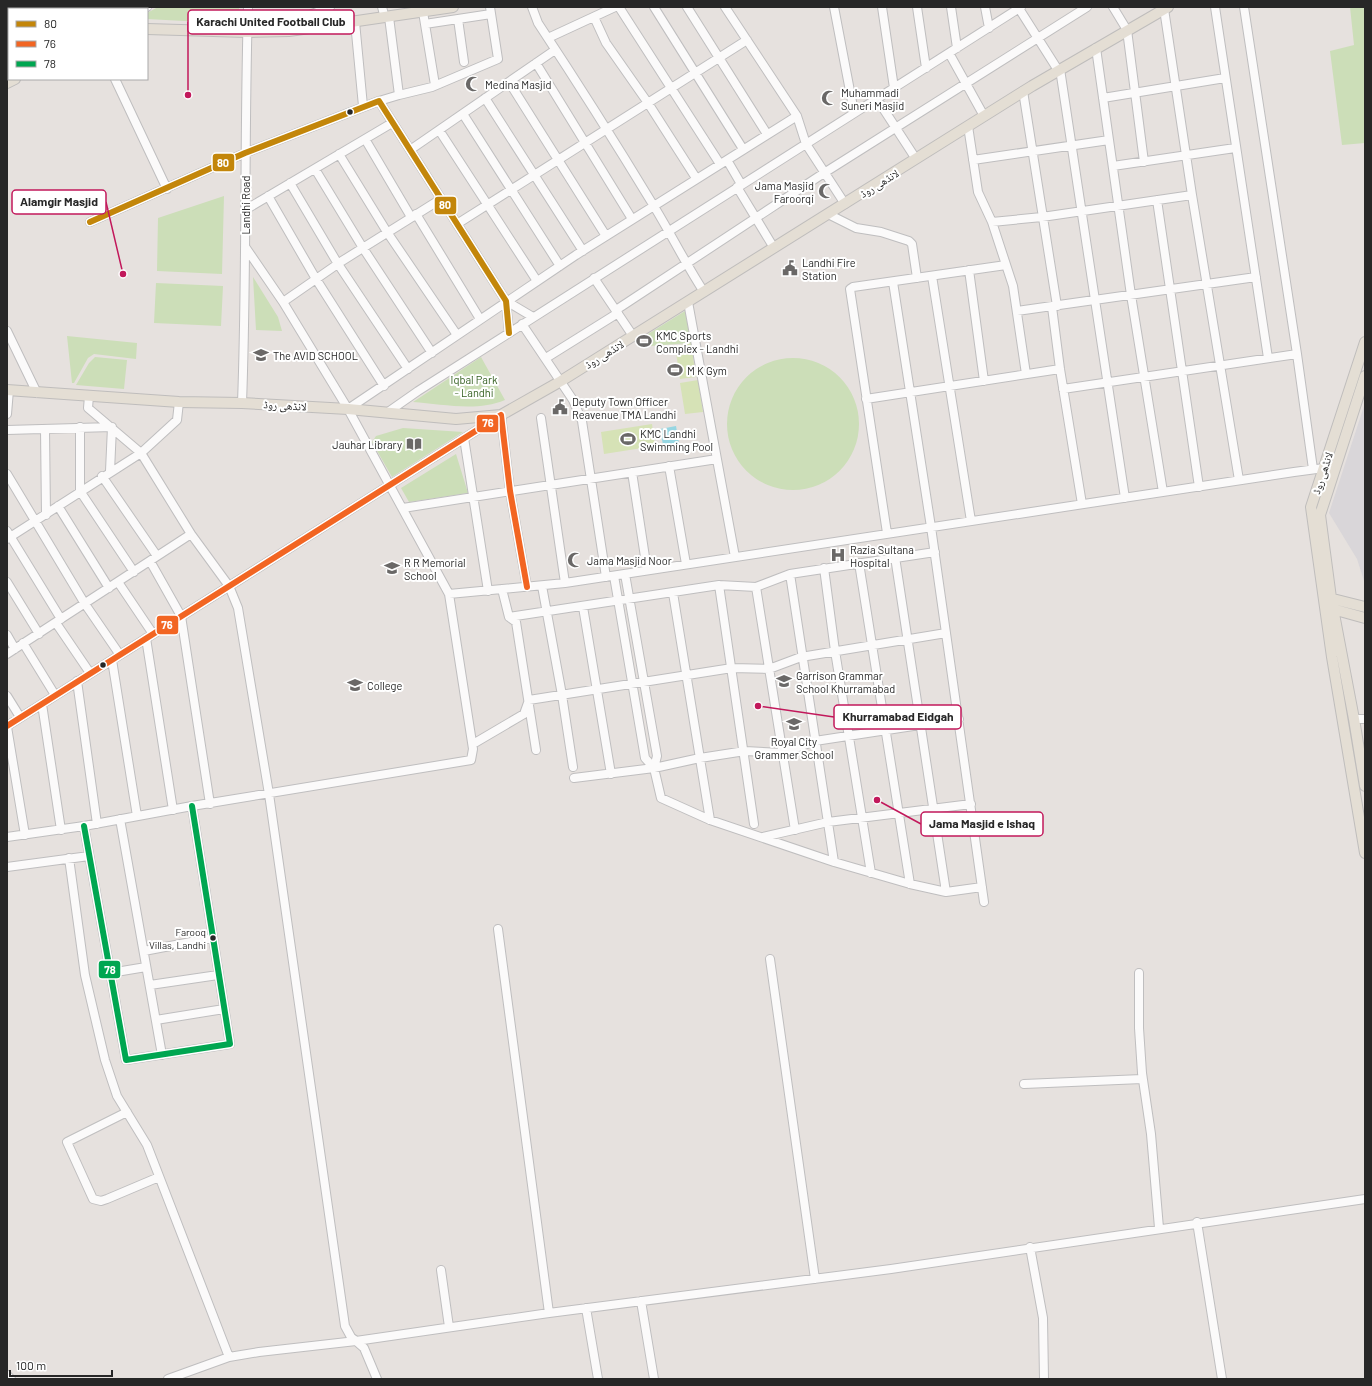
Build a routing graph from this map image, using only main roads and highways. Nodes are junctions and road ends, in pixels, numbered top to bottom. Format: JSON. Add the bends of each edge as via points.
{"nodes":[{"id":1,"x":453,"y":7,"type":"edge"},
{"id":2,"x":1166,"y":8,"type":"edge"},
{"id":3,"x":148,"y":29,"type":"edge"},
{"id":4,"x":1364,"y":347,"type":"edge"},
{"id":5,"x":1365,"y":376,"type":"edge"},
{"id":6,"x":8,"y":390,"type":"edge"},
{"id":7,"x":1328,"y":602,"type":"junction"},
{"id":8,"x":1365,"y":607,"type":"edge"},
{"id":9,"x":1365,"y":618,"type":"edge"},
{"id":10,"x":1360,"y":719,"type":"edge"},
{"id":11,"x":1365,"y":786,"type":"edge"},
{"id":12,"x":1365,"y":853,"type":"edge"}],
"edges":[{"from":1,"to":3,"type":"main road","via":[[289,31]]},
{"from":2,"to":6,"type":"main road","name":"لانڈھی روڈ","via":[[1023,91],[561,381],[501,414],[456,419],[348,409],[179,402]]},
{"from":4,"to":7,"type":"main road","name":"لانڈھی روڈ","via":[[1312,507]]},
{"from":5,"to":7,"type":"main road","name":"لانڈھی روڈ","via":[[1320,515]]},
{"from":7,"to":8,"type":"main road"},
{"from":7,"to":9,"type":"main road"},
{"from":7,"to":10,"type":"main road"},
{"from":7,"to":12,"type":"main road"},
{"from":10,"to":11,"type":"main road"}]}
